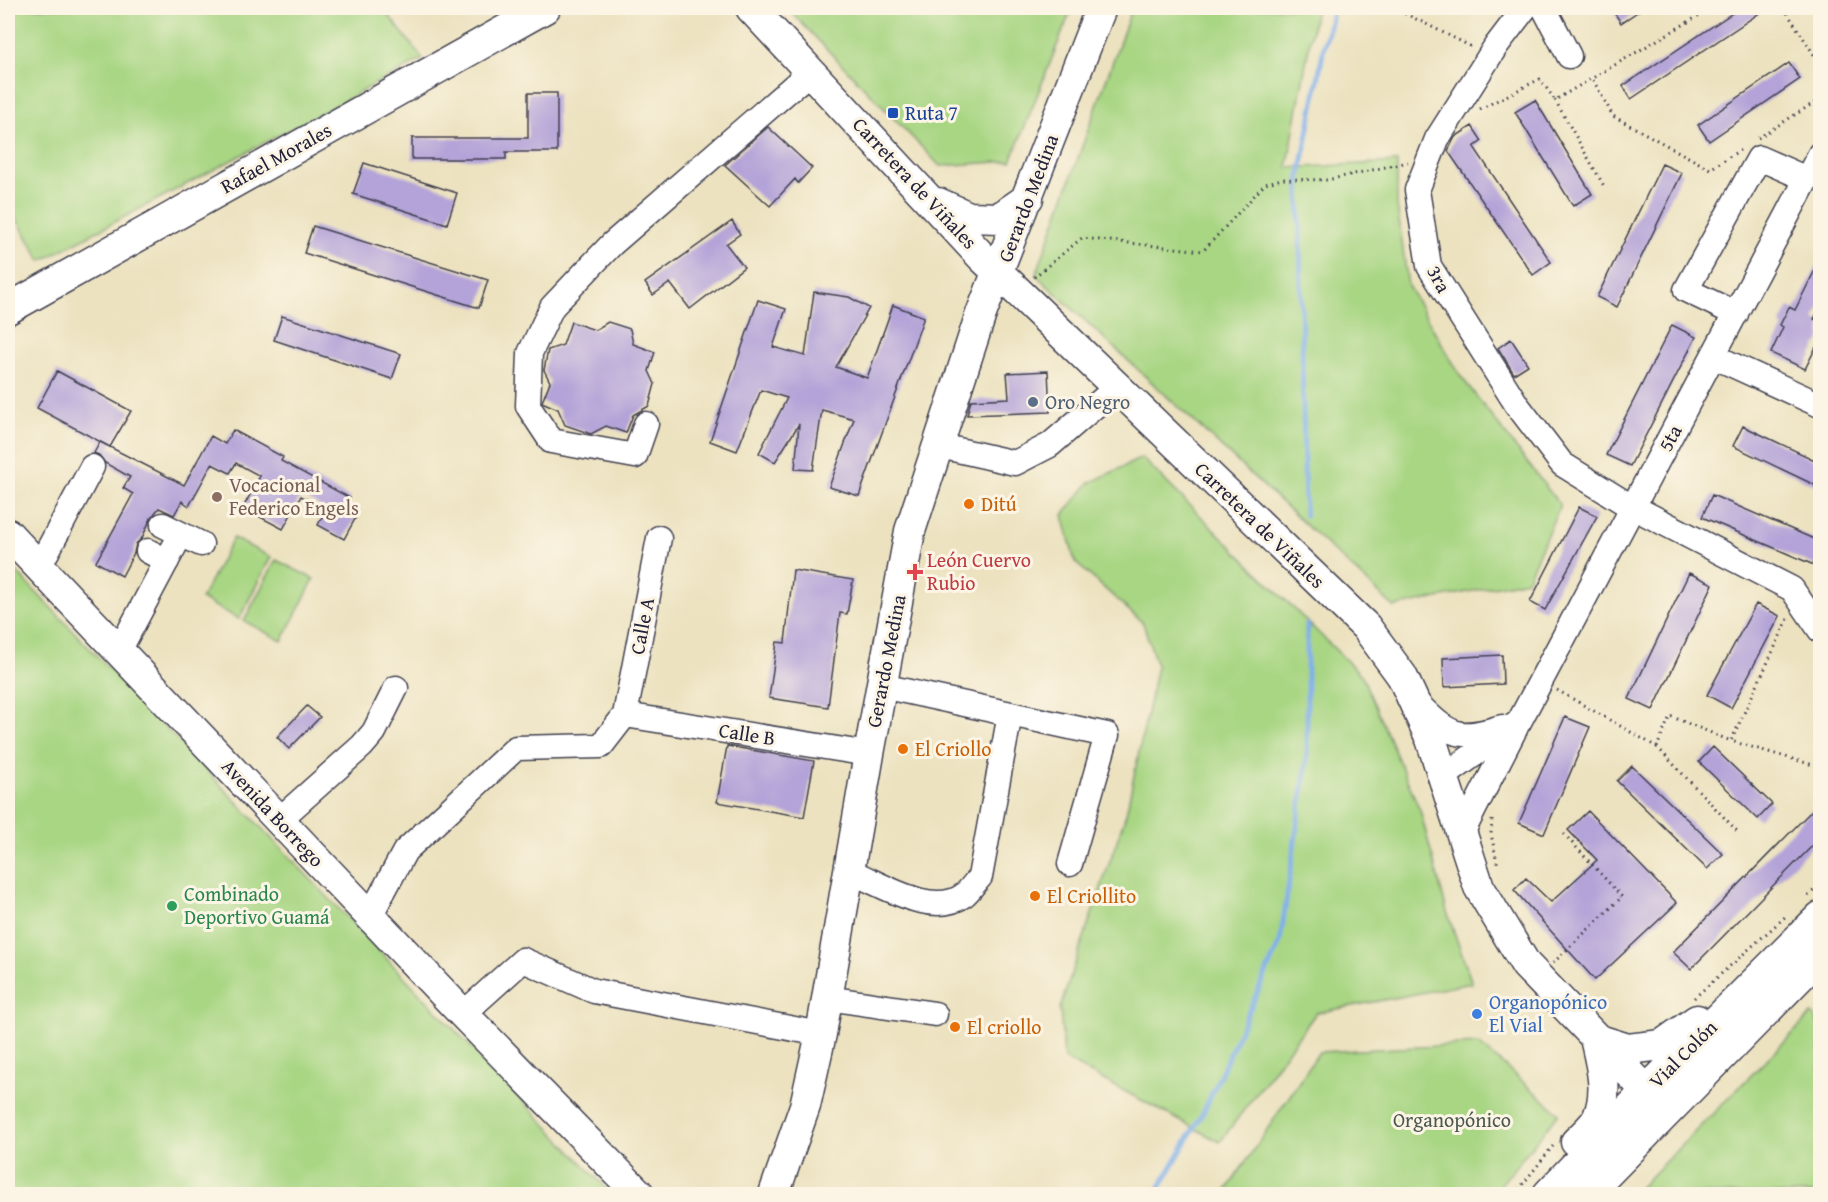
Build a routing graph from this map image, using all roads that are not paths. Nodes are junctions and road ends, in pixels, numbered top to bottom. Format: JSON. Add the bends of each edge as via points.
{"nodes":[{"id":1,"x":544,"y":8,"type":"edge"},
{"id":2,"x":751,"y":8,"type":"edge"},
{"id":3,"x":1101,"y":8,"type":"edge"},
{"id":4,"x":1525,"y":8,"type":"edge"},
{"id":5,"x":1544,"y":8,"type":"edge"},
{"id":6,"x":1569,"y":56,"type":"dead end"},
{"id":7,"x":811,"y":71,"type":"junction"},
{"id":8,"x":1821,"y":154,"type":"edge"},
{"id":9,"x":1807,"y":179,"type":"junction"},
{"id":10,"x":1028,"y":198,"type":"junction"},
{"id":11,"x":929,"y":199,"type":"junction"},
{"id":12,"x":999,"y":271,"type":"junction"},
{"id":13,"x":8,"y":309,"type":"edge"},
{"id":14,"x":1736,"y":314,"type":"junction"},
{"id":15,"x":1713,"y":356,"type":"junction"},
{"id":16,"x":1117,"y":387,"type":"junction"},
{"id":17,"x":1821,"y":405,"type":"edge"},
{"id":18,"x":646,"y":424,"type":"dead end"},
{"id":19,"x":936,"y":445,"type":"junction"},
{"id":20,"x":92,"y":468,"type":"dead end"},
{"id":21,"x":1633,"y":507,"type":"junction"},
{"id":22,"x":8,"y":534,"type":"edge"},
{"id":23,"x":182,"y":535,"type":"dead end"},
{"id":24,"x":659,"y":538,"type":"dead end"},
{"id":25,"x":39,"y":567,"type":"junction"},
{"id":26,"x":1821,"y":630,"type":"edge"},
{"id":27,"x":119,"y":651,"type":"junction"},
{"id":28,"x":882,"y":686,"type":"junction"},
{"id":29,"x":396,"y":688,"type":"dead end"},
{"id":30,"x":1412,"y":698,"type":"junction"},
{"id":31,"x":1010,"y":714,"type":"junction"},
{"id":32,"x":625,"y":715,"type":"junction"},
{"id":33,"x":1519,"y":722,"type":"junction"},
{"id":34,"x":868,"y":754,"type":"junction"},
{"id":35,"x":1443,"y":777,"type":"junction"},
{"id":36,"x":279,"y":820,"type":"junction"},
{"id":37,"x":1462,"y":833,"type":"junction"},
{"id":38,"x":1070,"y":864,"type":"dead end"},
{"id":39,"x":849,"y":871,"type":"junction"},
{"id":40,"x":1805,"y":915,"type":"edge"},
{"id":41,"x":370,"y":916,"type":"junction"},
{"id":42,"x":1821,"y":956,"type":"edge"},
{"id":43,"x":827,"y":998,"type":"junction"},
{"id":44,"x":463,"y":1014,"type":"junction"},
{"id":45,"x":934,"y":1014,"type":"dead end"},
{"id":46,"x":821,"y":1034,"type":"junction"},
{"id":47,"x":1595,"y":1038,"type":"junction"},
{"id":48,"x":1656,"y":1101,"type":"junction"},
{"id":49,"x":639,"y":1194,"type":"edge"},
{"id":50,"x":774,"y":1194,"type":"edge"},
{"id":51,"x":1537,"y":1194,"type":"edge"},
{"id":52,"x":1548,"y":1194,"type":"edge"},
{"id":53,"x":1587,"y":1194,"type":"edge"}],
"edges":[{"from":1,"to":13,"type":"main road","name":"Rafael Morales"},
{"from":2,"to":7,"type":"main road","name":"Carretera de Viñales"},
{"from":3,"to":10,"type":"main road","name":"Gerardo Medina"},
{"from":4,"to":21,"type":"street","name":"3ra","via":[[1437,139],[1417,190],[1429,266],[1517,405],[1562,464]]},
{"from":5,"to":6,"type":"street"},
{"from":7,"to":11,"type":"main road","name":"Carretera de Viñales"},
{"from":7,"to":18,"type":"street","via":[[620,238],[552,307],[530,353],[528,406],[551,441],[635,456]]},
{"from":8,"to":9,"type":"street","name":"5ta"},
{"from":9,"to":14,"type":"street","name":"5ta"},
{"from":9,"to":14,"type":"street","via":[[1760,158],[1686,290]]},
{"from":10,"to":11,"type":"main road","via":[[999,218],[969,217]]},
{"from":10,"to":12,"type":"main road","name":"Gerardo Medina"},
{"from":11,"to":12,"type":"main road","name":"Carretera de Viñales"},
{"from":12,"to":16,"type":"main road","name":"Carretera de Viñales"},
{"from":12,"to":19,"type":"main road","name":"Gerardo Medina"},
{"from":14,"to":15,"type":"street","name":"5ta"},
{"from":15,"to":17,"type":"street"},
{"from":15,"to":21,"type":"street","name":"5ta"},
{"from":16,"to":19,"type":"street","via":[[1050,445],[1015,463]]},
{"from":16,"to":30,"type":"main road","name":"Carretera de Viñales","via":[[1366,627],[1402,676]]},
{"from":19,"to":28,"type":"main road","name":"Gerardo Medina","via":[[910,531]]},
{"from":20,"to":25,"type":"street"},
{"from":21,"to":26,"type":"street","name":"3ra","via":[[1792,589]]},
{"from":21,"to":33,"type":"street","name":"5ta"},
{"from":22,"to":25,"type":"main road","name":"Avenida Borrego"},
{"from":23,"to":27,"type":"street","via":[[158,556]]},
{"from":24,"to":32,"type":"street","name":"Calle A"},
{"from":25,"to":27,"type":"main road","name":"Avenida Borrego"},
{"from":27,"to":36,"type":"main road","name":"Avenida Borrego"},
{"from":28,"to":31,"type":"street"},
{"from":28,"to":34,"type":"main road","name":"Gerardo Medina"},
{"from":29,"to":36,"type":"street","via":[[374,732],[362,746]]},
{"from":30,"to":33,"type":"street","via":[[1442,728],[1472,736]]},
{"from":30,"to":35,"type":"main road","name":"Carretera de Viñales"},
{"from":31,"to":38,"type":"street","via":[[1107,735]]},
{"from":31,"to":39,"type":"street","via":[[980,877],[964,895],[939,904],[900,895]]},
{"from":32,"to":34,"type":"street","name":"Calle B"},
{"from":32,"to":41,"type":"street","via":[[601,746],[516,748],[405,851]]},
{"from":33,"to":35,"type":"street","name":"5ta"},
{"from":33,"to":37,"type":"street","name":"5ta"},
{"from":34,"to":39,"type":"main road","name":"Gerardo Medina"},
{"from":35,"to":37,"type":"main road","name":"Carretera de Viñales"},
{"from":36,"to":41,"type":"main road","name":"Avenida Borrego"},
{"from":37,"to":47,"type":"main road","name":"Carretera de Viñales","via":[[1479,887],[1526,965]]},
{"from":39,"to":43,"type":"main road","name":"Gerardo Medina"},
{"from":40,"to":47,"type":"main road","via":[[1732,994],[1662,1045],[1628,1049]]},
{"from":40,"to":48,"type":"main road","name":"Vial Colón"},
{"from":41,"to":44,"type":"main road","name":"Avenida Borrego"},
{"from":42,"to":48,"type":"main road","name":"Vial Colón"},
{"from":43,"to":45,"type":"street"},
{"from":43,"to":46,"type":"main road","name":"Gerardo Medina"},
{"from":44,"to":46,"type":"street","via":[[524,960],[594,991]]},
{"from":44,"to":49,"type":"main road","name":"Avenida Borrego"},
{"from":46,"to":50,"type":"main road","name":"Gerardo Medina","via":[[805,1106]]},
{"from":47,"to":48,"type":"main road","name":"Carretera de Viñales"},
{"from":47,"to":51,"type":"main road","via":[[1603,1074],[1597,1119],[1561,1159]]},
{"from":48,"to":52,"type":"main road","name":"Vial Colón"},
{"from":48,"to":53,"type":"main road","name":"Vial Colón"}]}
